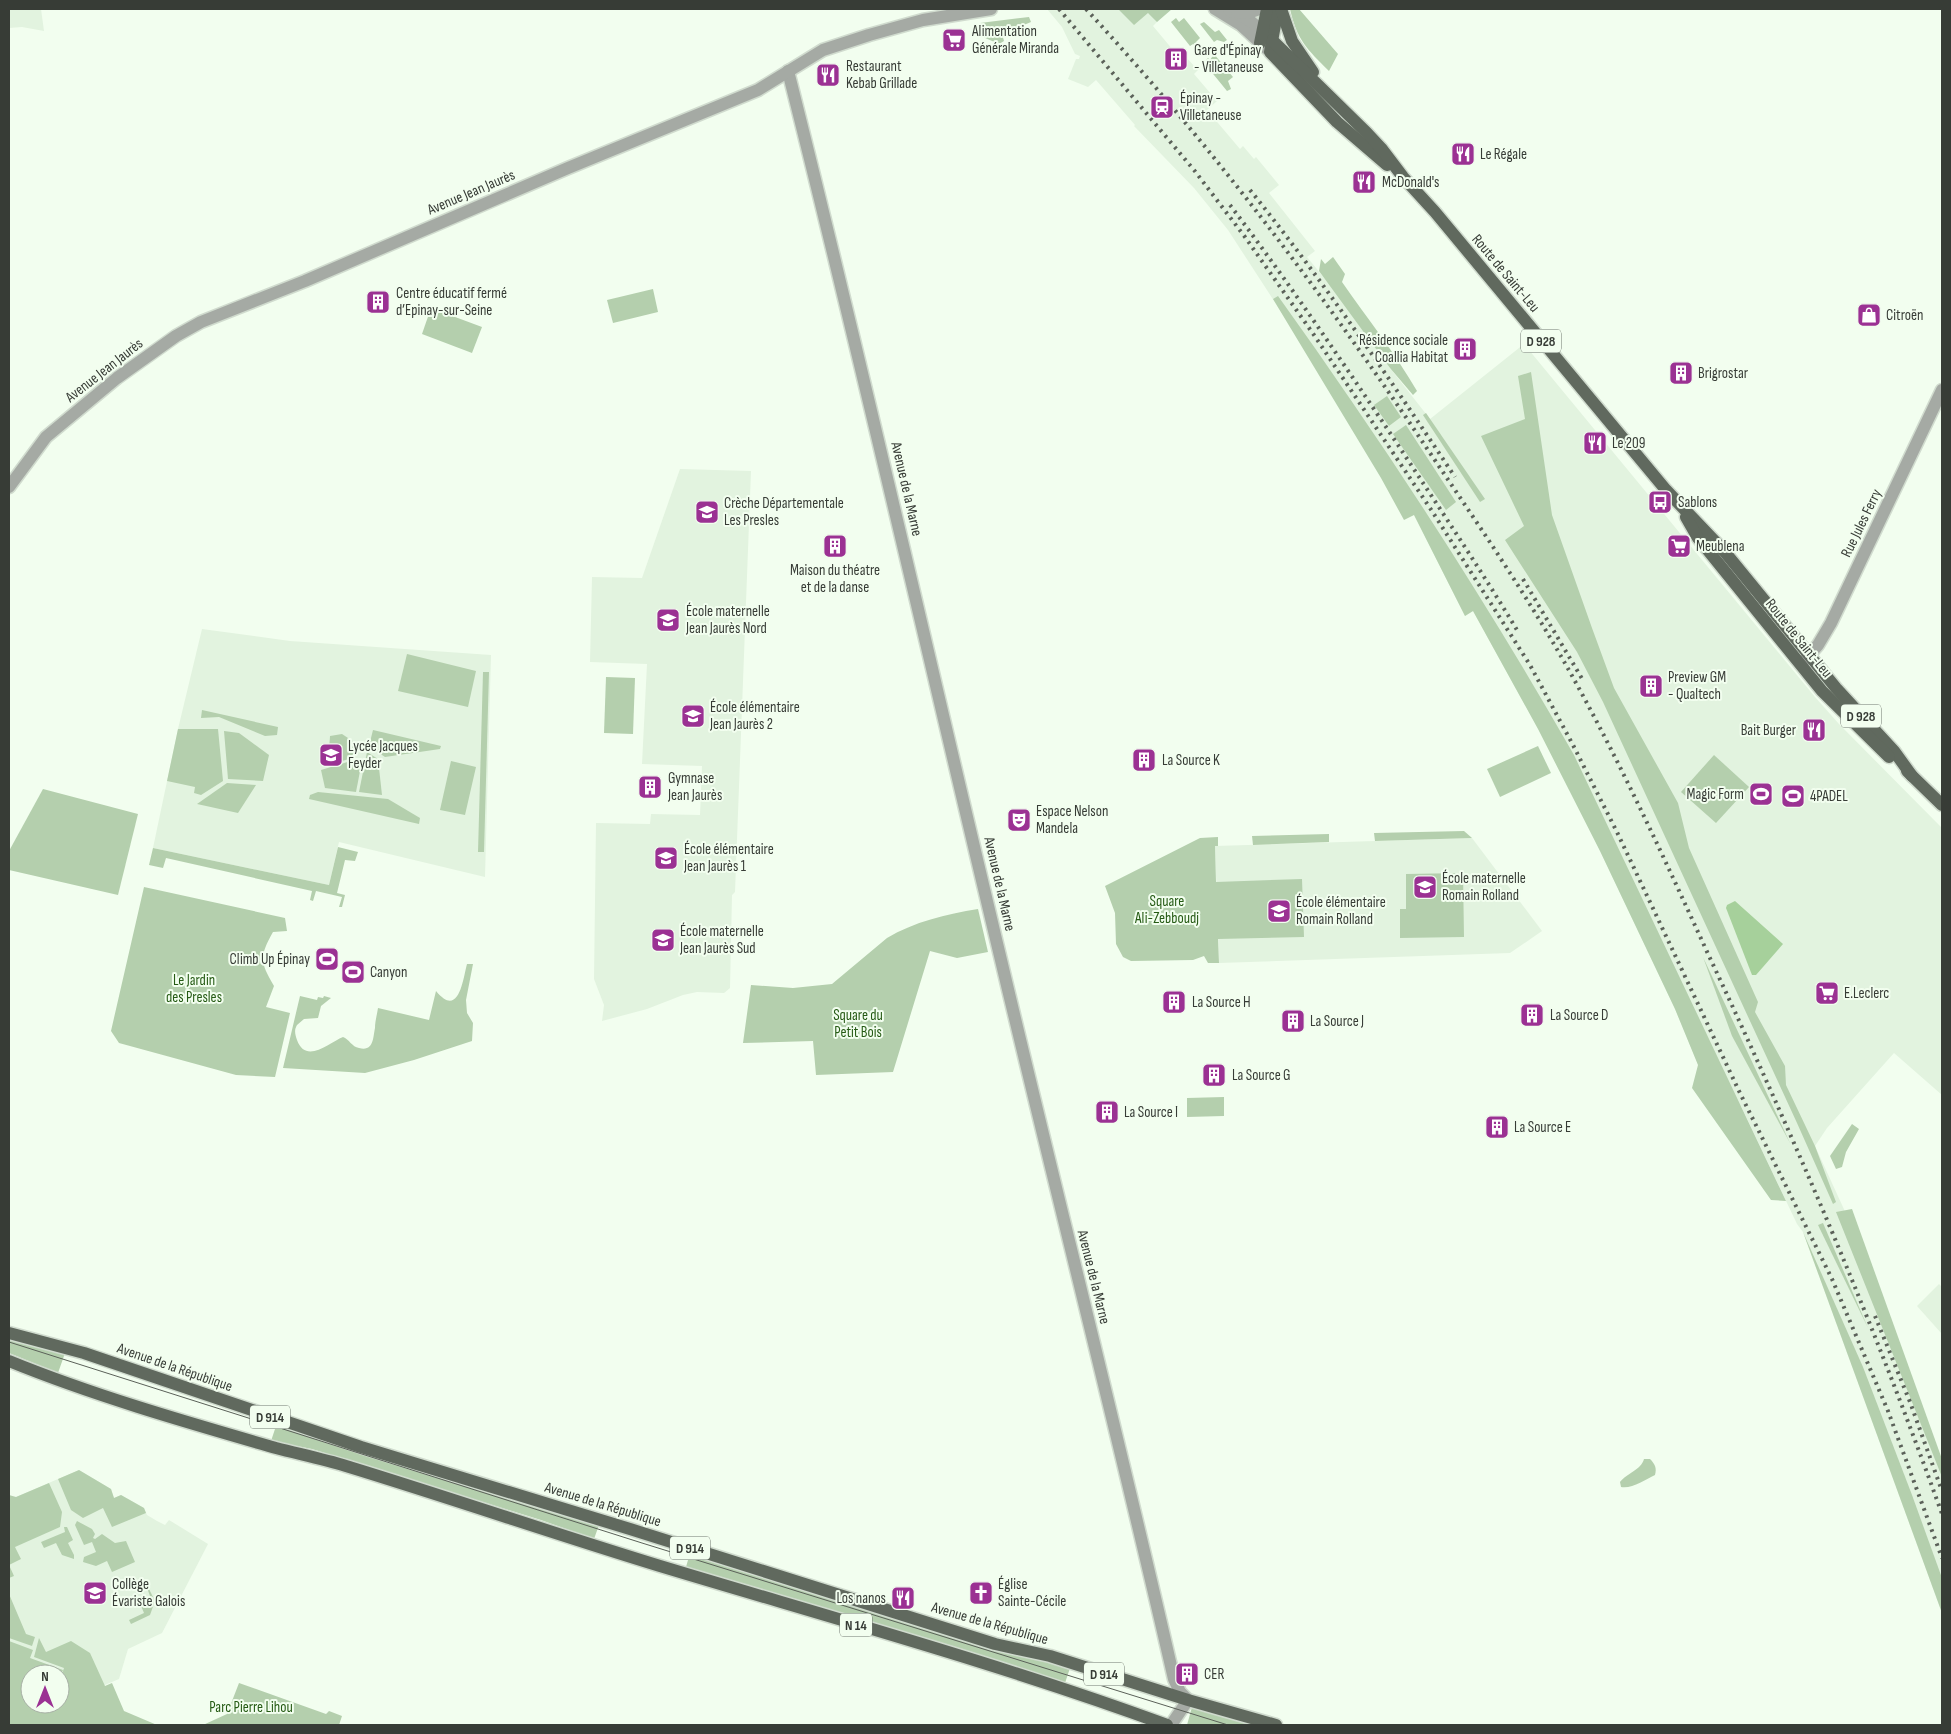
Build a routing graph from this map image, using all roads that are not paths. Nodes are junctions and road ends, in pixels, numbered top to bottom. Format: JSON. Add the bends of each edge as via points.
{"nodes":[{"id":1,"x":991,"y":9,"type":"edge"},
{"id":2,"x":1215,"y":9,"type":"edge"},
{"id":3,"x":1259,"y":9,"type":"edge"},
{"id":4,"x":1267,"y":9,"type":"edge"},
{"id":5,"x":1280,"y":9,"type":"edge"},
{"id":6,"x":1228,"y":10,"type":"edge"},
{"id":7,"x":1267,"y":41,"type":"junction"},
{"id":8,"x":788,"y":71,"type":"junction"},
{"id":9,"x":1327,"y":93,"type":"junction"},
{"id":10,"x":1403,"y":178,"type":"junction"},
{"id":11,"x":1942,"y":390,"type":"edge"},
{"id":12,"x":9,"y":487,"type":"edge"},
{"id":13,"x":1805,"y":660,"type":"junction"},
{"id":14,"x":1942,"y":805,"type":"edge"},
{"id":15,"x":9,"y":1333,"type":"edge"},
{"id":16,"x":9,"y":1361,"type":"edge"},
{"id":17,"x":792,"y":1605,"type":"joint"},
{"id":18,"x":920,"y":1645,"type":"joint"},
{"id":19,"x":1188,"y":1700,"type":"junction"},
{"id":20,"x":1270,"y":1724,"type":"edge"},
{"id":21,"x":1166,"y":1725,"type":"edge"},
{"id":22,"x":1171,"y":1725,"type":"edge"}],
"edges":[{"from":1,"to":8,"type":"street","name":"Avenue Jean Jaurès","via":[[923,20],[869,35],[823,50]]},
{"from":2,"to":7,"type":"street"},
{"from":3,"to":6,"type":"street","via":[[1248,13]]},
{"from":4,"to":7,"type":"main road"},
{"from":5,"to":7,"type":"main road"},
{"from":5,"to":9,"type":"main road","via":[[1292,41]]},
{"from":6,"to":7,"type":"street","via":[[1248,20]]},
{"from":7,"to":9,"type":"main road","name":"Route de Saint-Leu","number":"D 928"},
{"from":7,"to":10,"type":"main road","name":"Route de Saint-Leu","number":"D 928","via":[[1337,122]]},
{"from":8,"to":12,"type":"street","name":"Avenue Jean Jaurès","via":[[758,90],[192,327],[117,378],[46,437]]},
{"from":8,"to":19,"type":"street","name":"Avenue de la Marne","via":[[1174,1680]]},
{"from":9,"to":10,"type":"main road","name":"Route de Saint-Leu","number":"D 928","via":[[1381,148]]},
{"from":10,"to":13,"type":"main road","name":"Route de Saint-Leu","number":"D 928","via":[[1679,504],[1698,538]]},
{"from":11,"to":13,"type":"street","name":"Rue Jules Ferry","via":[[1831,623]]},
{"from":13,"to":14,"type":"main road","name":"Route de Saint-Leu","number":"D 928","via":[[1834,706]]},
{"from":15,"to":19,"type":"main road","name":"Avenue de la République","number":"D 914","via":[[84,1353],[336,1439],[995,1644],[1050,1656]]},
{"from":16,"to":17,"type":"main road","number":"D 914","via":[[152,1410],[336,1463]]},
{"from":17,"to":18,"type":"main road","number":"N 14"},
{"from":18,"to":21,"type":"main road","number":"D 914"},
{"from":19,"to":20,"type":"main road","name":"Avenue de la République","number":"D 914"},
{"from":19,"to":22,"type":"street"}]}
